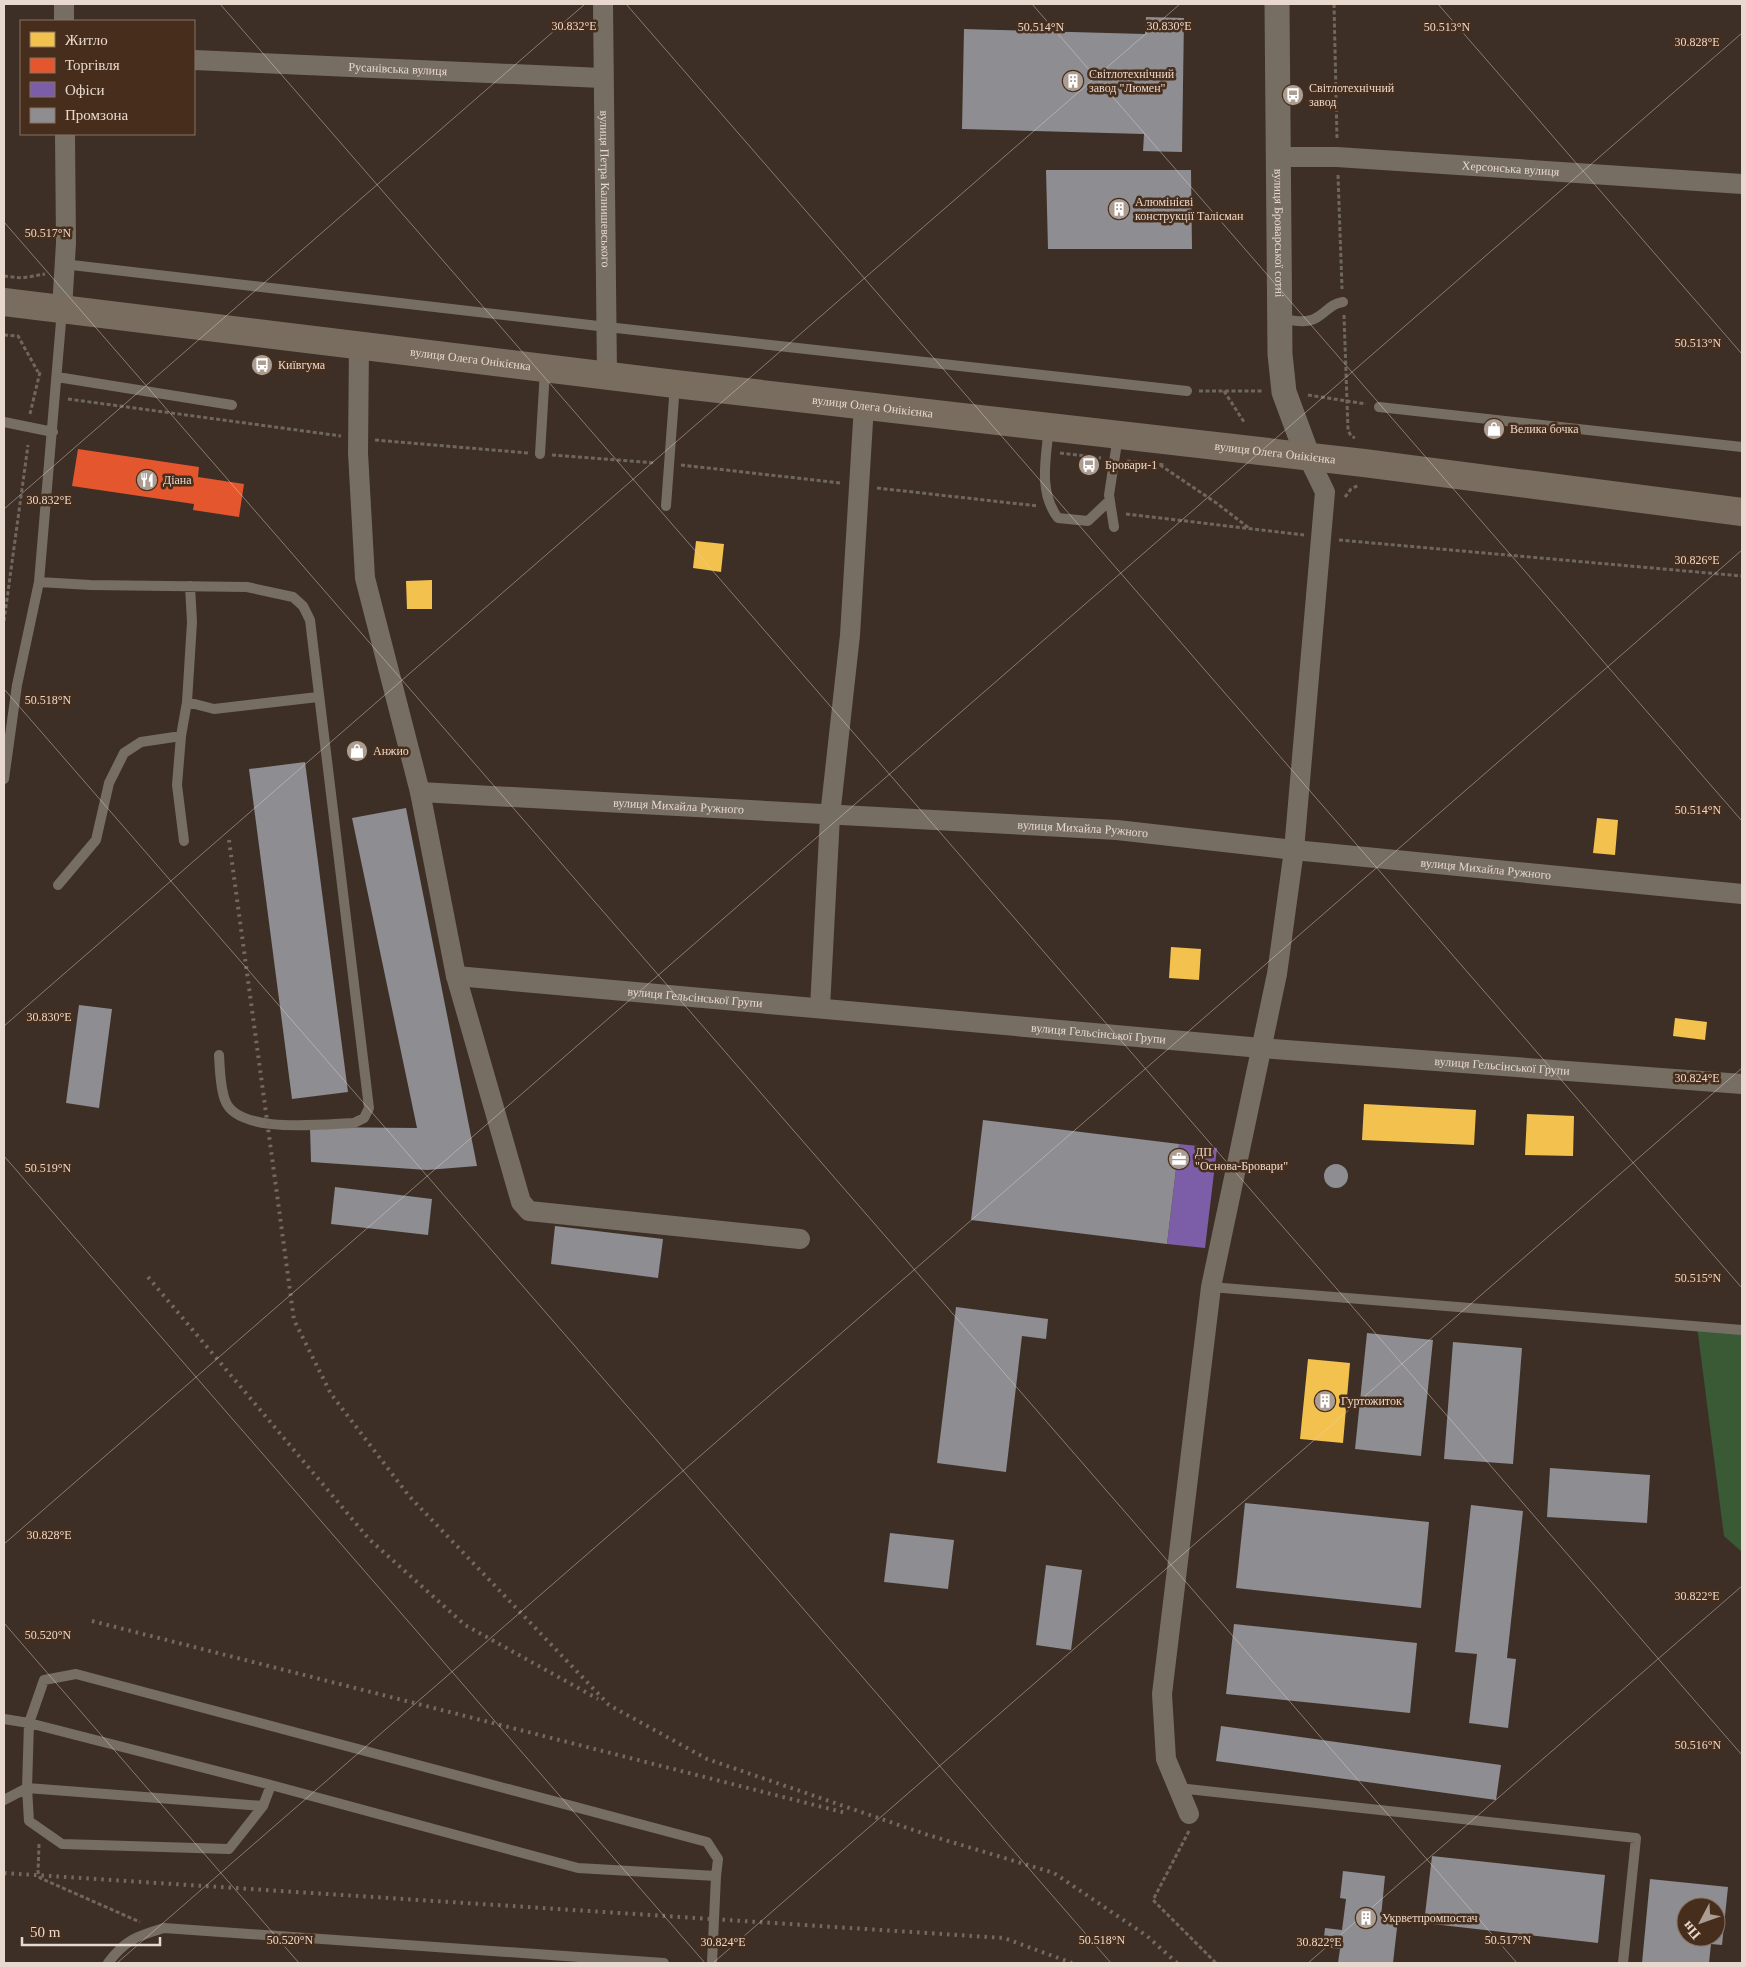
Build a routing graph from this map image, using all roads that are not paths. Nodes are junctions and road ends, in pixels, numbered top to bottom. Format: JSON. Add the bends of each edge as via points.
{"nodes":[{"id":1,"x":64,"y":4,"type":"edge"},
{"id":2,"x":603,"y":4,"type":"edge"},
{"id":3,"x":1277,"y":4,"type":"edge"},
{"id":4,"x":64,"y":20,"type":"edge"},
{"id":5,"x":195,"y":60,"type":"edge"},
{"id":6,"x":602,"y":78,"type":"junction"},
{"id":7,"x":65,"y":135,"type":"edge"},
{"id":8,"x":1277,"y":157,"type":"junction"},
{"id":9,"x":1742,"y":184,"type":"edge"},
{"id":10,"x":63,"y":264,"type":"junction"},
{"id":11,"x":4,"y":302,"type":"edge"},
{"id":12,"x":1343,"y":302,"type":"road end"},
{"id":13,"x":62,"y":309,"type":"junction"},
{"id":14,"x":1280,"y":319,"type":"junction"},
{"id":15,"x":607,"y":327,"type":"junction"},
{"id":16,"x":359,"y":344,"type":"junction"},
{"id":17,"x":546,"y":367,"type":"junction"},
{"id":18,"x":608,"y":375,"type":"junction"},
{"id":19,"x":56,"y":377,"type":"junction"},
{"id":20,"x":675,"y":384,"type":"junction"},
{"id":21,"x":1187,"y":390,"type":"road end"},
{"id":22,"x":232,"y":405,"type":"dead end"},
{"id":23,"x":864,"y":406,"type":"junction"},
{"id":24,"x":1379,"y":406,"type":"road end"},
{"id":25,"x":4,"y":422,"type":"edge"},
{"id":26,"x":1049,"y":427,"type":"junction"},
{"id":27,"x":53,"y":432,"type":"junction"},
{"id":28,"x":1118,"y":435,"type":"junction"},
{"id":29,"x":1742,"y":446,"type":"edge"},
{"id":30,"x":540,"y":454,"type":"road end"},
{"id":31,"x":1308,"y":457,"type":"junction"},
{"id":32,"x":1109,"y":501,"type":"junction"},
{"id":33,"x":666,"y":506,"type":"dead end"},
{"id":34,"x":1742,"y":512,"type":"edge"},
{"id":35,"x":1114,"y":526,"type":"dead end"},
{"id":36,"x":39,"y":582,"type":"junction"},
{"id":37,"x":190,"y":586,"type":"junction"},
{"id":38,"x":318,"y":697,"type":"junction"},
{"id":39,"x":187,"y":702,"type":"junction"},
{"id":40,"x":181,"y":736,"type":"junction"},
{"id":41,"x":4,"y":779,"type":"edge"},
{"id":42,"x":420,"y":792,"type":"junction"},
{"id":43,"x":830,"y":816,"type":"junction"},
{"id":44,"x":184,"y":841,"type":"dead end"},
{"id":45,"x":1294,"y":850,"type":"junction"},
{"id":46,"x":58,"y":885,"type":"dead end"},
{"id":47,"x":1742,"y":894,"type":"edge"},
{"id":48,"x":456,"y":976,"type":"junction"},
{"id":49,"x":820,"y":1008,"type":"junction"},
{"id":50,"x":1261,"y":1048,"type":"junction"},
{"id":51,"x":219,"y":1055,"type":"dead end"},
{"id":52,"x":1742,"y":1084,"type":"edge"},
{"id":53,"x":800,"y":1239,"type":"dead end"},
{"id":54,"x":1211,"y":1287,"type":"junction"},
{"id":55,"x":1742,"y":1330,"type":"edge"},
{"id":56,"x":4,"y":1719,"type":"edge"},
{"id":57,"x":29,"y":1723,"type":"junction"},
{"id":58,"x":270,"y":1784,"type":"junction"},
{"id":59,"x":28,"y":1788,"type":"junction"},
{"id":60,"x":1177,"y":1788,"type":"junction"},
{"id":61,"x":4,"y":1800,"type":"edge"},
{"id":62,"x":263,"y":1806,"type":"junction"},
{"id":63,"x":1189,"y":1814,"type":"road end"},
{"id":64,"x":716,"y":1876,"type":"junction"},
{"id":65,"x":108,"y":1963,"type":"edge"},
{"id":66,"x":664,"y":1963,"type":"edge"},
{"id":67,"x":712,"y":1963,"type":"edge"},
{"id":68,"x":1623,"y":1963,"type":"edge"}],
"edges":[{"from":1,"to":4,"type":"street"},
{"from":2,"to":6,"type":"street","name":"вулиця Петра Калнишевського"},
{"from":3,"to":8,"type":"street","name":"вулиця Броварської сотні"},
{"from":5,"to":6,"type":"street","name":"Русанівська вулиця"},
{"from":6,"to":15,"type":"street","name":"вулиця Петра Калнишевського"},
{"from":7,"to":10,"type":"street","via":[[66,243]]},
{"from":8,"to":9,"type":"street","name":"Херсонська вулиця","via":[[1337,157]]},
{"from":8,"to":14,"type":"street","name":"вулиця Броварської сотні"},
{"from":10,"to":13,"type":"street"},
{"from":10,"to":15,"type":"lane"},
{"from":11,"to":13,"type":"main road","name":"вулиця Олега Онікієнка"},
{"from":12,"to":14,"type":"lane","via":[[1333,304],[1315,319]]},
{"from":13,"to":16,"type":"main road","name":"вулиця Олега Онікієнка"},
{"from":13,"to":19,"type":"lane"},
{"from":14,"to":31,"type":"street","name":"вулиця Броварської сотні","via":[[1284,392]]},
{"from":15,"to":18,"type":"street","name":"вулиця Петра Калнишевського"},
{"from":15,"to":21,"type":"lane"},
{"from":16,"to":17,"type":"main road","name":"вулиця Олега Онікієнка"},
{"from":16,"to":42,"type":"street","via":[[358,439],[365,578]]},
{"from":17,"to":18,"type":"main road","name":"вулиця Олега Онікієнка"},
{"from":17,"to":30,"type":"lane"},
{"from":18,"to":20,"type":"main road","name":"вулиця Олега Онікієнка"},
{"from":19,"to":22,"type":"lane"},
{"from":19,"to":27,"type":"lane"},
{"from":20,"to":23,"type":"main road","name":"вулиця Олега Онікієнка"},
{"from":20,"to":33,"type":"lane"},
{"from":23,"to":26,"type":"main road","name":"вулиця Олега Онікієнка"},
{"from":23,"to":43,"type":"street","via":[[850,634]]},
{"from":24,"to":29,"type":"lane"},
{"from":25,"to":27,"type":"lane"},
{"from":26,"to":28,"type":"main road","name":"вулиця Олега Онікієнка"},
{"from":26,"to":32,"type":"lane","via":[[1044,481],[1049,507],[1058,518],[1088,521]]},
{"from":27,"to":36,"type":"lane"},
{"from":28,"to":31,"type":"main road","name":"вулиця Олега Онікієнка"},
{"from":28,"to":32,"type":"lane"},
{"from":31,"to":34,"type":"main road","name":"вулиця Олега Онікієнка"},
{"from":31,"to":45,"type":"street","via":[[1325,492]]},
{"from":32,"to":35,"type":"lane"},
{"from":36,"to":37,"type":"lane"},
{"from":36,"to":41,"type":"lane","via":[[17,685]]},
{"from":37,"to":38,"type":"lane","via":[[247,587],[275,591],[298,601],[310,620]]},
{"from":37,"to":39,"type":"lane","via":[[192,622]]},
{"from":38,"to":39,"type":"lane","via":[[214,709]]},
{"from":38,"to":51,"type":"lane","via":[[369,1108],[364,1118],[354,1124],[278,1125],[245,1119],[237,1116],[224,1100]]},
{"from":39,"to":40,"type":"lane"},
{"from":40,"to":44,"type":"lane","via":[[177,785]]},
{"from":40,"to":46,"type":"lane","via":[[141,742],[124,753],[109,784],[96,840]]},
{"from":42,"to":43,"type":"street","name":"вулиця Михайла Ружного"},
{"from":42,"to":48,"type":"street"},
{"from":43,"to":45,"type":"street","name":"вулиця Михайла Ружного","via":[[1117,830]]},
{"from":43,"to":49,"type":"street"},
{"from":45,"to":47,"type":"street","name":"вулиця Михайла Ружного"},
{"from":45,"to":50,"type":"street","via":[[1277,974]]},
{"from":48,"to":49,"type":"street","name":"вулиця Гельсінської Групи"},
{"from":48,"to":53,"type":"street","via":[[521,1202],[530,1211]]},
{"from":49,"to":50,"type":"street","name":"вулиця Гельсінської Групи"},
{"from":50,"to":52,"type":"street","name":"вулиця Гельсінської Групи"},
{"from":50,"to":54,"type":"street"},
{"from":54,"to":55,"type":"lane"},
{"from":54,"to":60,"type":"street","via":[[1162,1694],[1166,1759]]},
{"from":56,"to":57,"type":"lane"},
{"from":57,"to":58,"type":"lane"},
{"from":57,"to":59,"type":"lane"},
{"from":57,"to":64,"type":"lane","via":[[44,1680],[76,1674],[707,1842],[718,1859]]},
{"from":58,"to":62,"type":"lane"},
{"from":58,"to":64,"type":"lane","via":[[578,1868]]},
{"from":59,"to":61,"type":"lane"},
{"from":59,"to":62,"type":"lane"},
{"from":59,"to":62,"type":"lane","via":[[28,1821],[62,1844],[229,1849]]},
{"from":60,"to":63,"type":"street"},
{"from":60,"to":68,"type":"lane","via":[[1636,1838]]},
{"from":64,"to":67,"type":"lane"},
{"from":65,"to":66,"type":"lane","via":[[119,1947],[137,1936],[164,1928]]}]}
